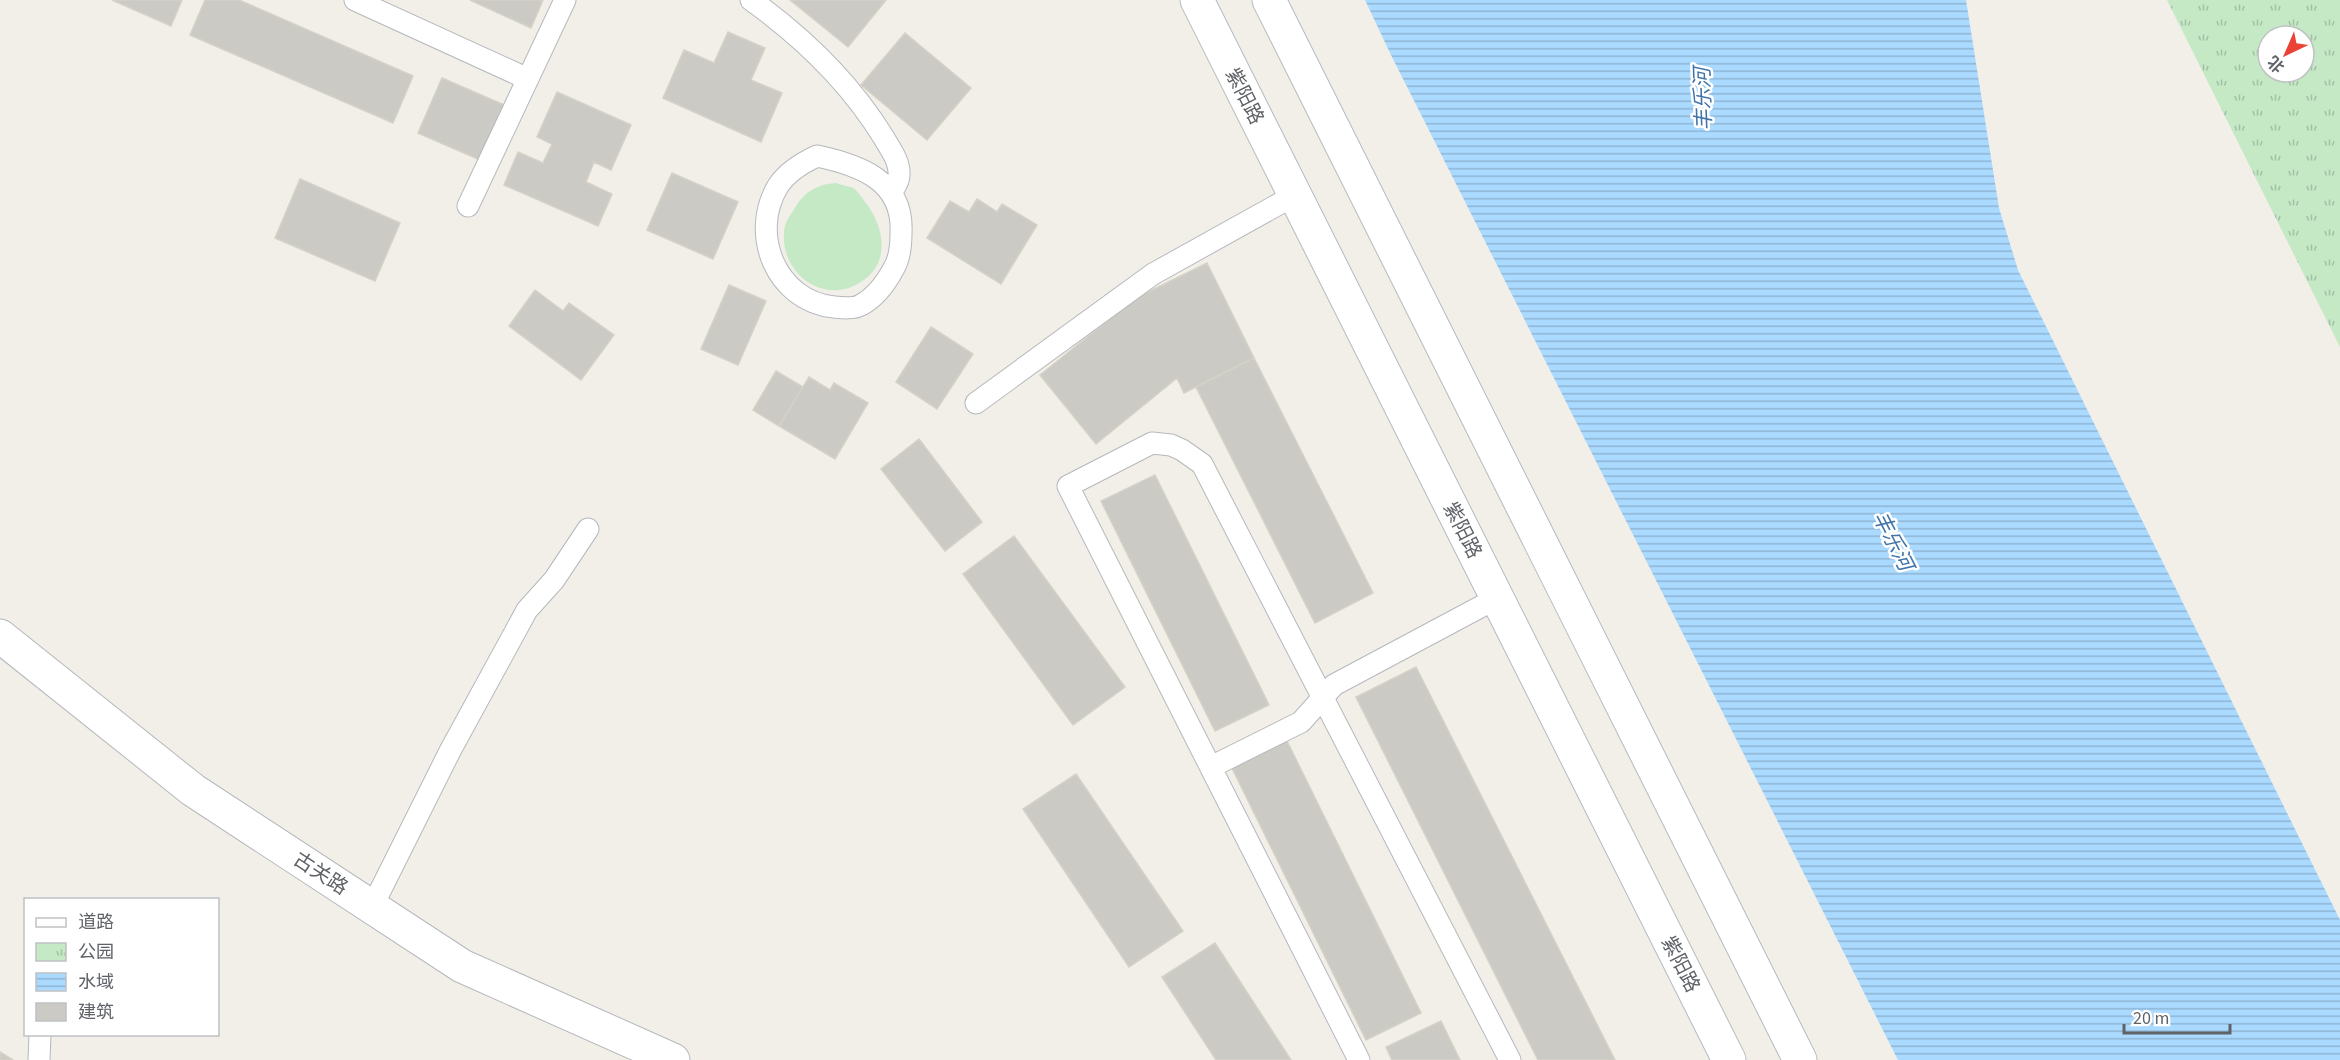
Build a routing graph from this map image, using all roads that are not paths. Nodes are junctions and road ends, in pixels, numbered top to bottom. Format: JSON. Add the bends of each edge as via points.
{"nodes":[{"id":1,"x":354,"y":0,"type":"edge"},
{"id":2,"x":565,"y":0,"type":"edge"},
{"id":3,"x":751,"y":0,"type":"edge"},
{"id":4,"x":1197,"y":0,"type":"edge"},
{"id":5,"x":1269,"y":0,"type":"edge"},
{"id":6,"x":528,"y":79,"type":"junction"},
{"id":7,"x":892,"y":192,"type":"junction"},
{"id":8,"x":1295,"y":195,"type":"junction"},
{"id":9,"x":468,"y":206,"type":"dead end"},
{"id":10,"x":976,"y":403,"type":"dead end"},
{"id":11,"x":588,"y":529,"type":"dead end"},
{"id":12,"x":1497,"y":598,"type":"junction"},
{"id":13,"x":0,"y":636,"type":"edge"},
{"id":14,"x":1323,"y":698,"type":"junction"},
{"id":15,"x":1211,"y":767,"type":"junction"},
{"id":16,"x":372,"y":907,"type":"junction"},
{"id":17,"x":40,"y":1036,"type":"edge"},
{"id":18,"x":39,"y":1060,"type":"edge"},
{"id":19,"x":673,"y":1060,"type":"edge"},
{"id":20,"x":1359,"y":1060,"type":"edge"},
{"id":21,"x":1510,"y":1060,"type":"edge"},
{"id":22,"x":1729,"y":1060,"type":"edge"},
{"id":23,"x":1800,"y":1060,"type":"edge"}],
"edges":[{"from":1,"to":6,"type":"lane"},
{"from":2,"to":6,"type":"lane"},
{"from":3,"to":7,"type":"lane","via":[[784,23],[848,86],[896,157],[899,174]]},
{"from":4,"to":8,"type":"main road","name":"紫阳路"},
{"from":5,"to":23,"type":"main road"},
{"from":6,"to":9,"type":"lane"},
{"from":7,"to":7,"type":"lane","via":[[899,209],[901,246],[896,264],[874,295],[859,307],[827,306],[798,293],[786,282],[770,256],[765,221],[775,193],[790,173],[817,156],[861,169]]},
{"from":8,"to":10,"type":"lane","via":[[1152,274]]},
{"from":8,"to":12,"type":"main road","name":"紫阳路"},
{"from":11,"to":16,"type":"lane","via":[[554,580],[527,610],[450,751]]},
{"from":12,"to":14,"type":"lane","via":[[1334,685]]},
{"from":12,"to":22,"type":"main road","name":"紫阳路"},
{"from":13,"to":16,"type":"main road","name":"古关路","via":[[193,790]]},
{"from":14,"to":15,"type":"lane","via":[[1301,722]]},
{"from":14,"to":15,"type":"lane","via":[[1202,464],[1171,445],[1152,443],[1068,486]]},
{"from":14,"to":21,"type":"lane"},
{"from":15,"to":20,"type":"lane"},
{"from":16,"to":19,"type":"main road","name":"古关路","via":[[462,966]]},
{"from":17,"to":18,"type":"lane"}]}
